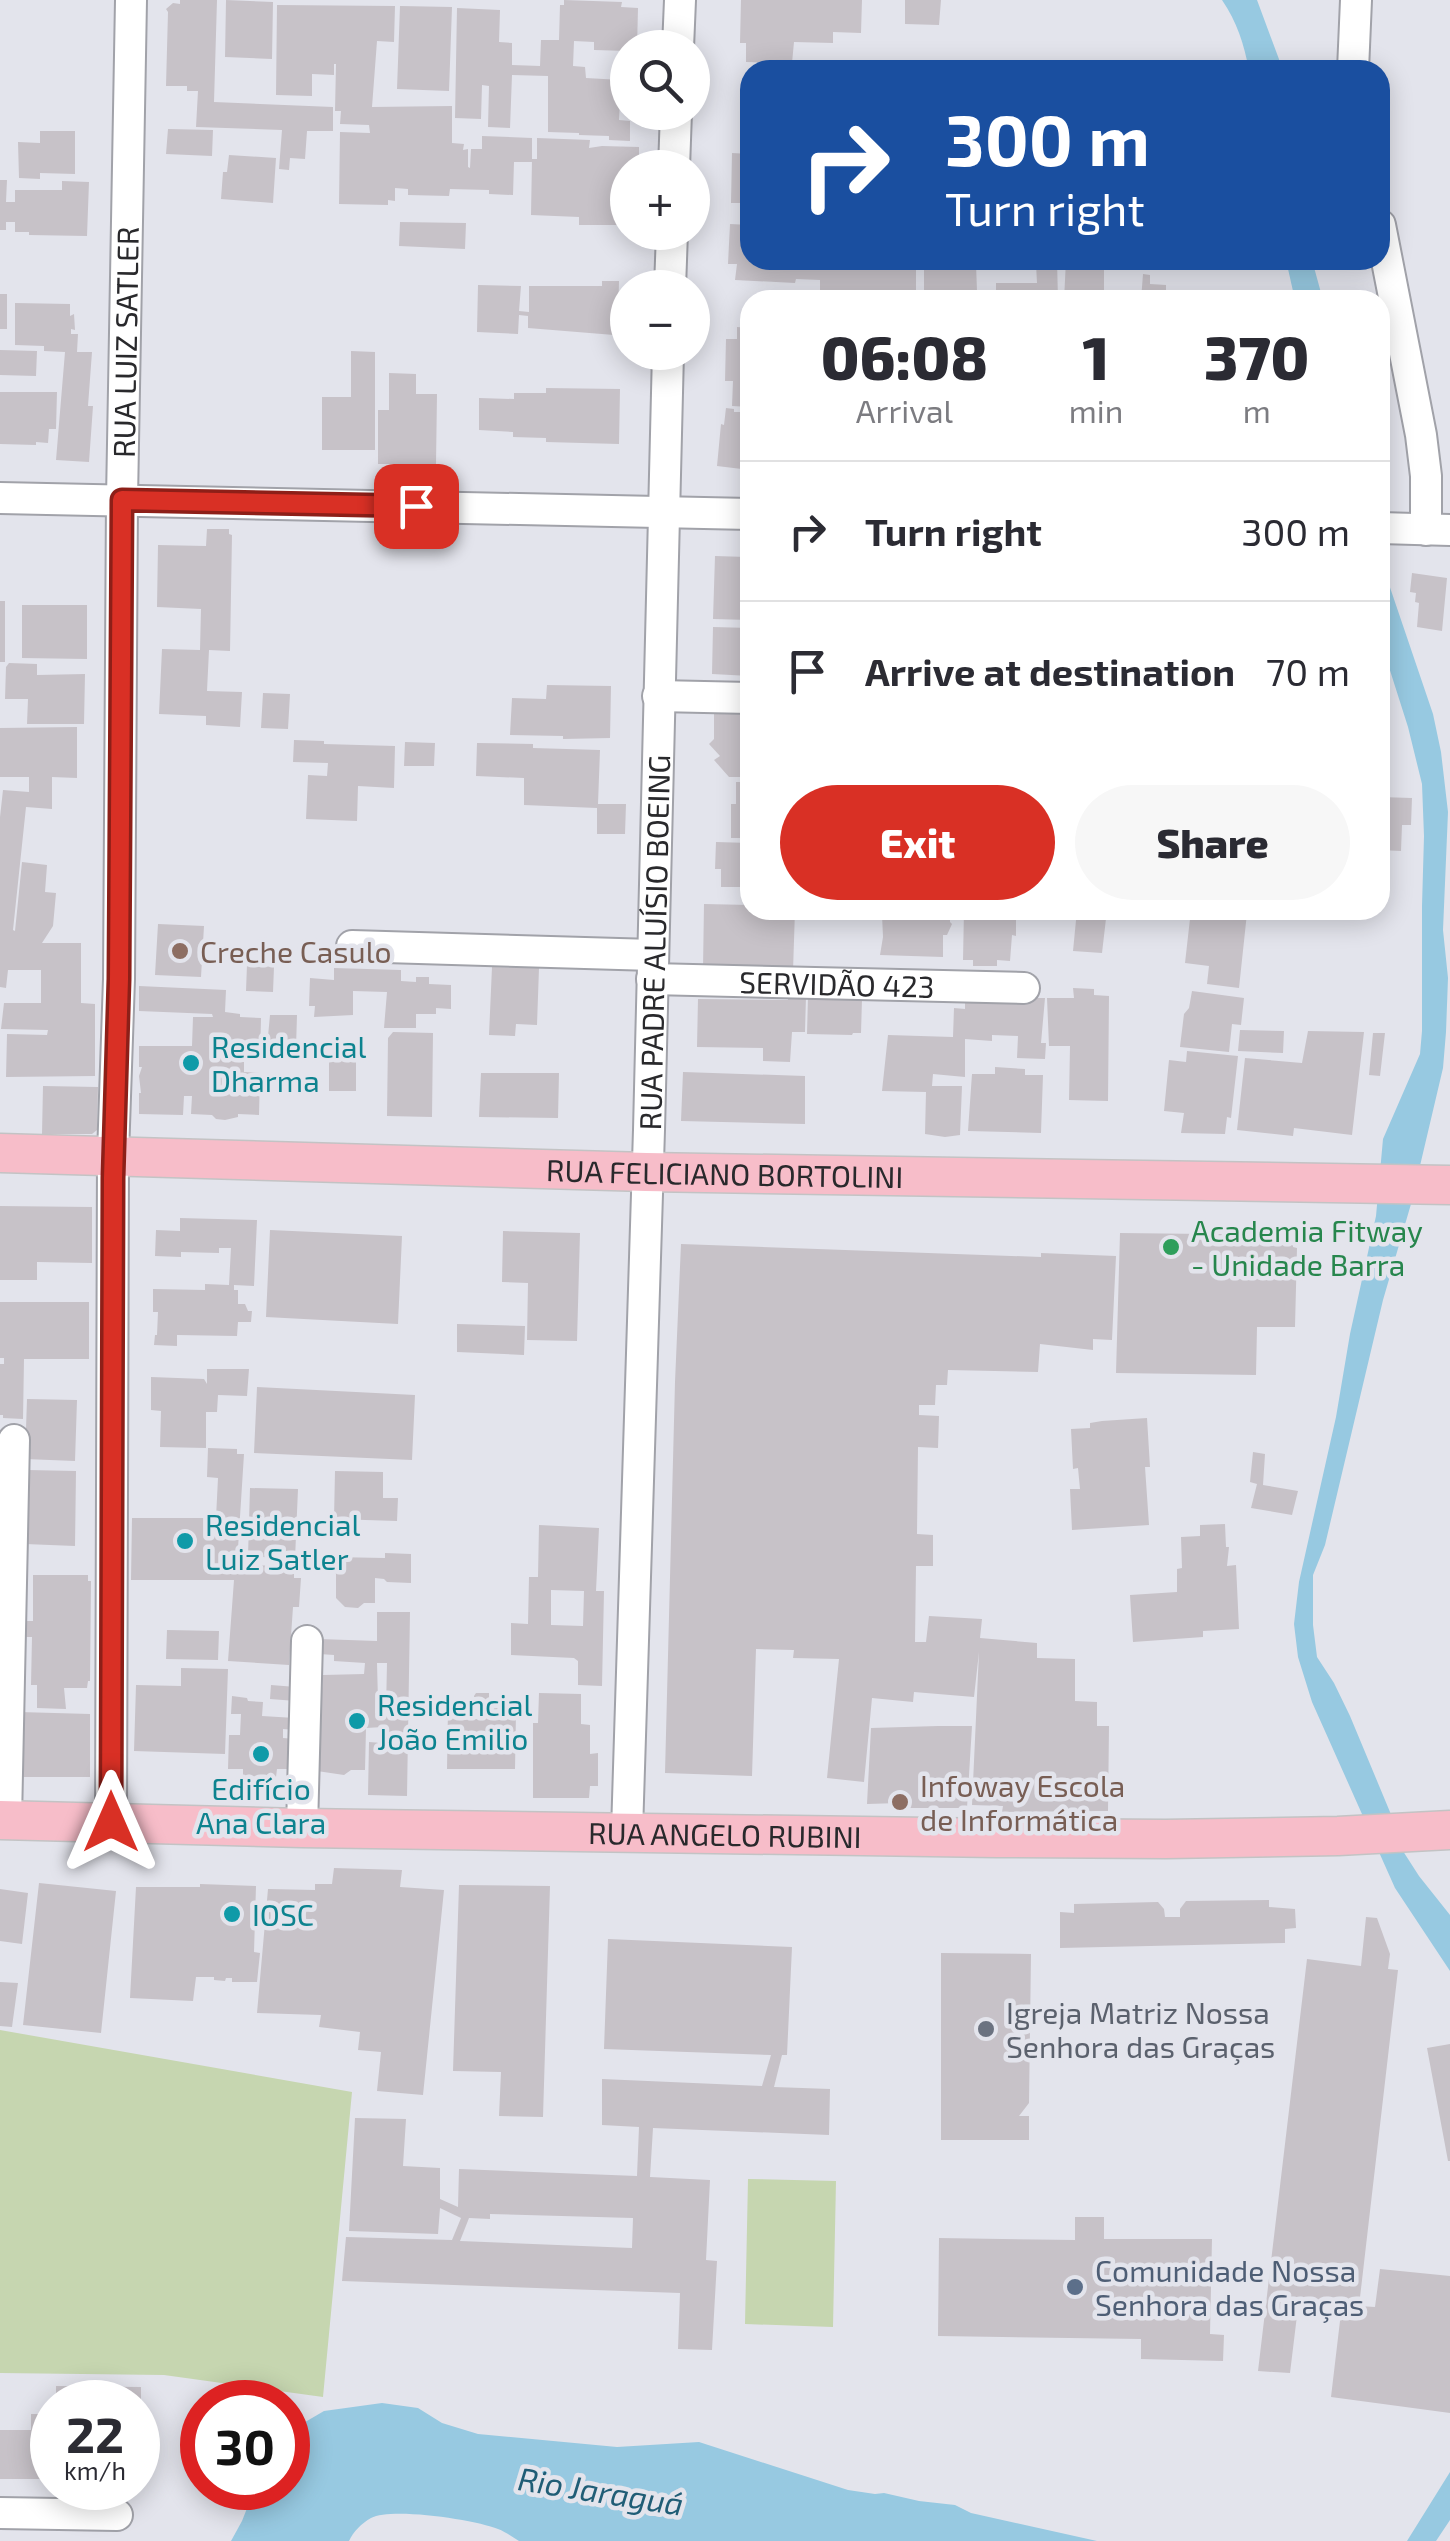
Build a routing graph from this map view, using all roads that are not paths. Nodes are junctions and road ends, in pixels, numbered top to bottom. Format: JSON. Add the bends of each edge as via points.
{"nodes":[{"id":1,"x":131,"y":0,"type":"edge"},
{"id":2,"x":680,"y":0,"type":"edge"},
{"id":3,"x":1356,"y":0,"type":"edge"},
{"id":4,"x":679,"y":30,"type":"edge"},
{"id":5,"x":1353,"y":60,"type":"edge"},
{"id":6,"x":1389,"y":270,"type":"edge"},
{"id":7,"x":667,"y":370,"type":"edge"},
{"id":8,"x":0,"y":498,"type":"edge"},
{"id":9,"x":122,"y":500,"type":"junction"},
{"id":10,"x":663,"y":512,"type":"junction"},
{"id":11,"x":740,"y":514,"type":"edge"},
{"id":12,"x":1390,"y":528,"type":"edge"},
{"id":13,"x":1438,"y":530,"type":"edge"},
{"id":14,"x":658,"y":696,"type":"junction"},
{"id":15,"x":740,"y":698,"type":"edge"},
{"id":16,"x":352,"y":946,"type":"dead end"},
{"id":17,"x":652,"y":967,"type":"junction"},
{"id":18,"x":1024,"y":988,"type":"dead end"},
{"id":19,"x":0,"y":1153,"type":"edge"},
{"id":20,"x":114,"y":1155,"type":"junction"},
{"id":21,"x":646,"y":1172,"type":"junction"},
{"id":22,"x":1446,"y":1185,"type":"edge"},
{"id":23,"x":14,"y":1440,"type":"dead end"},
{"id":24,"x":307,"y":1641,"type":"dead end"},
{"id":25,"x":3,"y":1820,"type":"edge"},
{"id":26,"x":111,"y":1822,"type":"junction"},
{"id":27,"x":302,"y":1828,"type":"junction"},
{"id":28,"x":1440,"y":1830,"type":"edge"},
{"id":29,"x":626,"y":1832,"type":"junction"},
{"id":30,"x":0,"y":2513,"type":"edge"},
{"id":31,"x":117,"y":2515,"type":"dead end"}],
"edges":[{"from":1,"to":9,"type":"street","name":"RUA LUIZ SATLER"},
{"from":2,"to":4,"type":"street"},
{"from":3,"to":5,"type":"street"},
{"from":6,"to":13,"type":"street"},
{"from":7,"to":10,"type":"street","name":"RUA PADRE ALUÍSIO BOEING"},
{"from":8,"to":9,"type":"street"},
{"from":9,"to":10,"type":"street"},
{"from":9,"to":20,"type":"street","name":"RUA LUIZ SATLER"},
{"from":10,"to":11,"type":"street"},
{"from":10,"to":14,"type":"street","name":"RUA PADRE ALUÍSIO BOEING"},
{"from":12,"to":13,"type":"street"},
{"from":14,"to":15,"type":"street"},
{"from":14,"to":17,"type":"street","name":"RUA PADRE ALUÍSIO BOEING"},
{"from":16,"to":17,"type":"street","name":"SERVIDÃO 423"},
{"from":17,"to":18,"type":"street","name":"SERVIDÃO 423"},
{"from":17,"to":21,"type":"street","name":"RUA PADRE ALUÍSIO BOEING"},
{"from":19,"to":20,"type":"main road","name":"RUA FELICIANO BORTOLINI"},
{"from":20,"to":21,"type":"main road","name":"RUA FELICIANO BORTOLINI"},
{"from":20,"to":26,"type":"street","name":"RUA LUIZ SATLER"},
{"from":21,"to":22,"type":"main road","name":"RUA FELICIANO BORTOLINI"},
{"from":21,"to":29,"type":"street","name":"RUA PADRE ALUÍSIO BOEING"},
{"from":23,"to":25,"type":"street"},
{"from":24,"to":27,"type":"street"},
{"from":25,"to":26,"type":"main road","name":"RUA ANGELO RUBINI"},
{"from":26,"to":27,"type":"main road","name":"RUA ANGELO RUBINI"},
{"from":27,"to":29,"type":"main road","name":"RUA ANGELO RUBINI"},
{"from":28,"to":29,"type":"main road","name":"RUA ANGELO RUBINI","via":[[1166,1840]]},
{"from":30,"to":31,"type":"street"}]}
